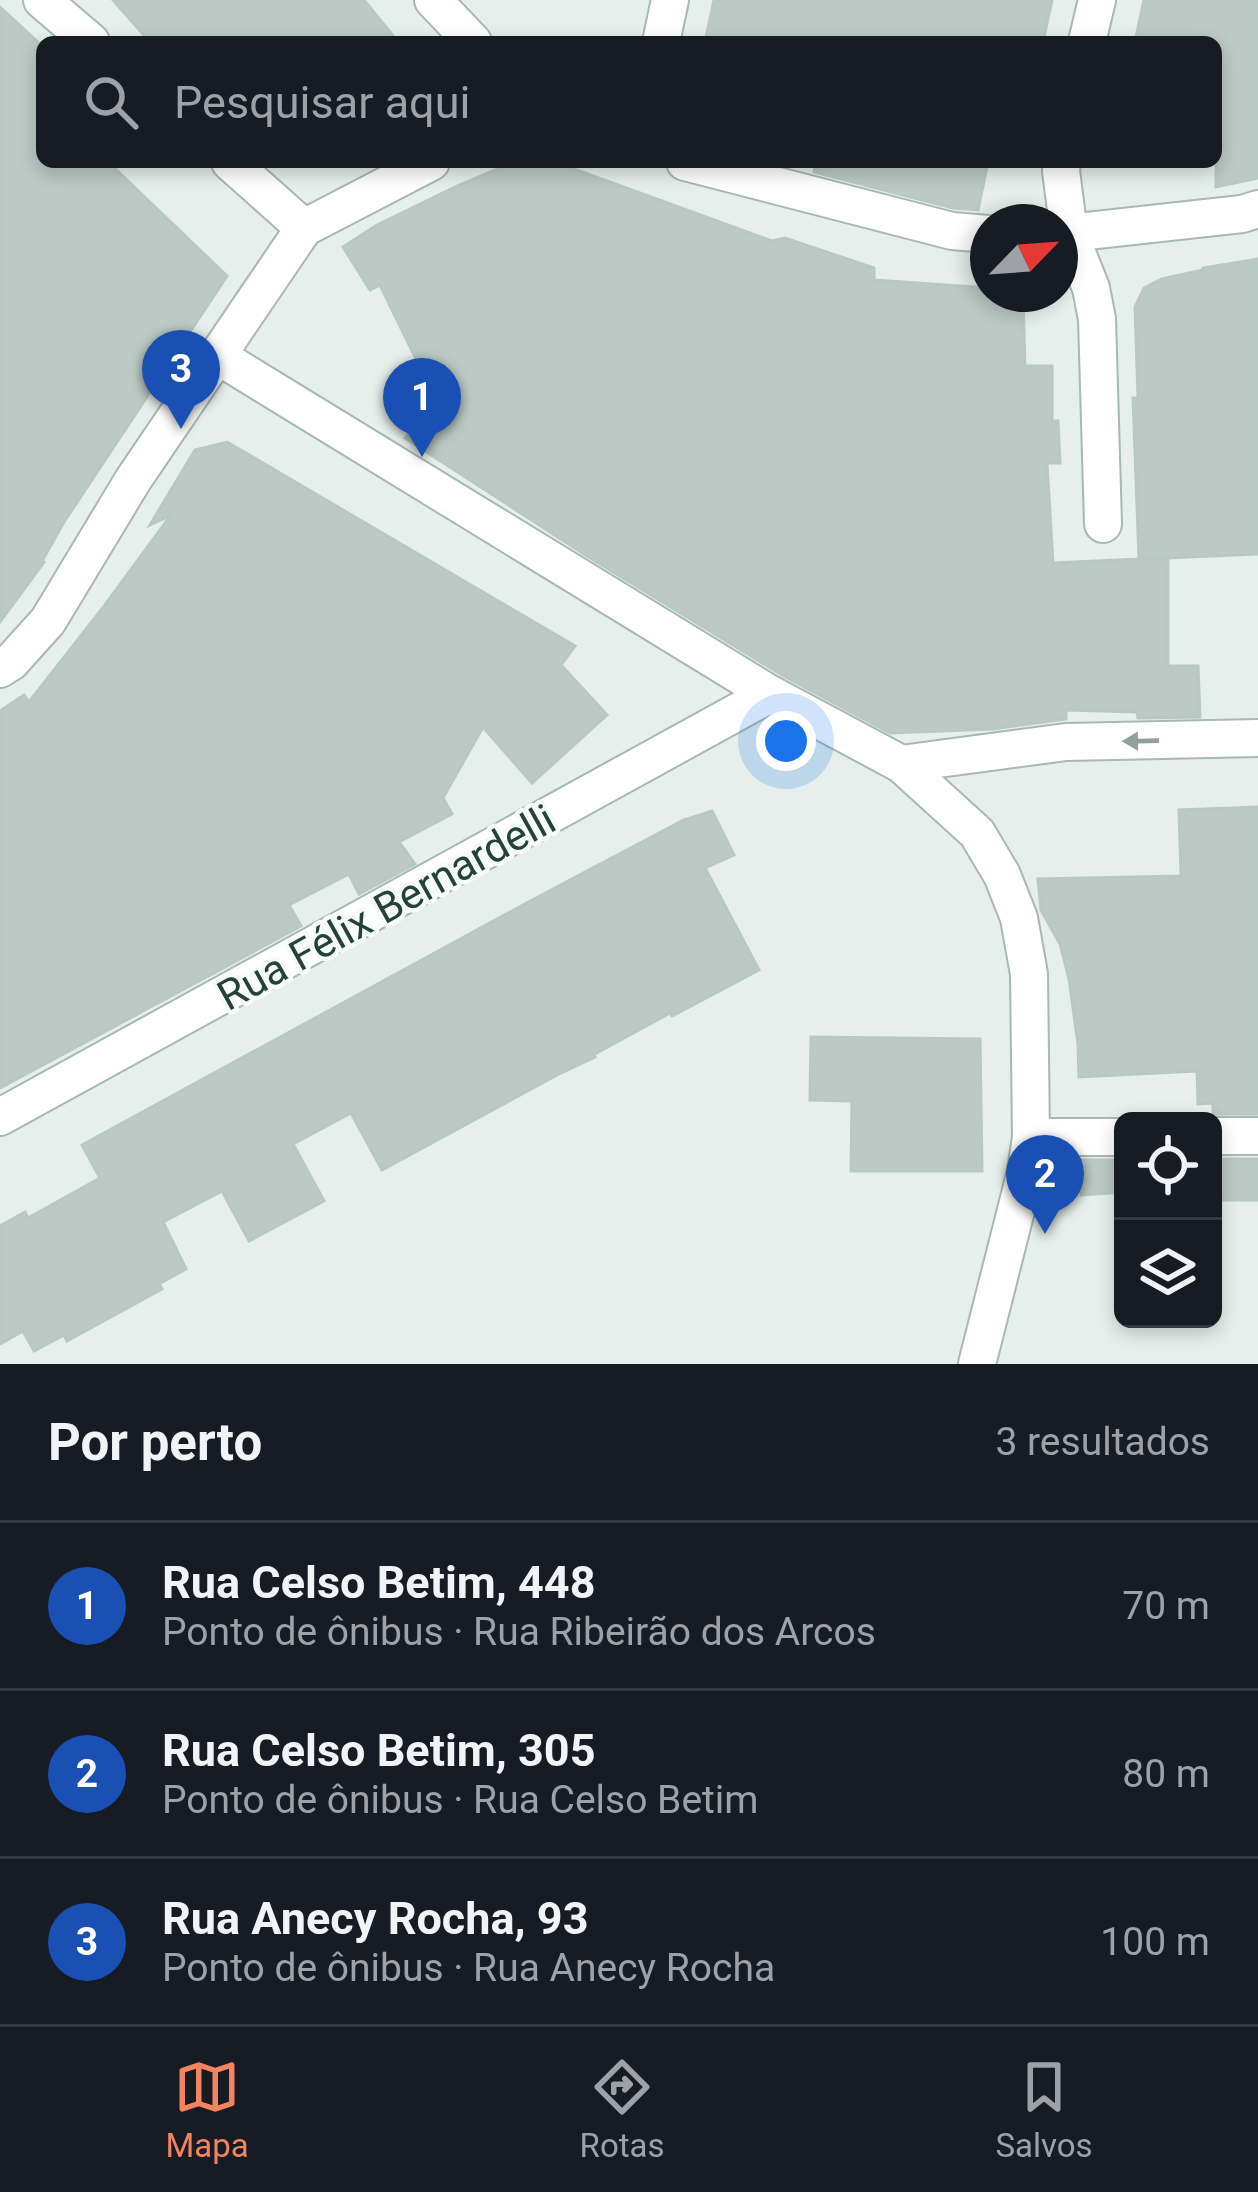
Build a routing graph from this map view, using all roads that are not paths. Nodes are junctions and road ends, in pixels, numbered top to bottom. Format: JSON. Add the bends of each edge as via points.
{"nodes":[{"id":1,"x":42,"y":0,"type":"edge"},
{"id":2,"x":433,"y":0,"type":"edge"},
{"id":3,"x":670,"y":0,"type":"edge"},
{"id":4,"x":1097,"y":0,"type":"edge"},
{"id":5,"x":84,"y":36,"type":"edge"},
{"id":6,"x":467,"y":36,"type":"edge"},
{"id":7,"x":662,"y":36,"type":"edge"},
{"id":8,"x":1089,"y":36,"type":"edge"},
{"id":9,"x":237,"y":168,"type":"edge"},
{"id":10,"x":419,"y":168,"type":"edge"},
{"id":11,"x":708,"y":168,"type":"edge"},
{"id":12,"x":1062,"y":168,"type":"edge"},
{"id":13,"x":1064,"y":204,"type":"edge"},
{"id":14,"x":1258,"y":209,"type":"edge"},
{"id":15,"x":304,"y":228,"type":"junction"},
{"id":16,"x":970,"y":232,"type":"edge"},
{"id":17,"x":1078,"y":233,"type":"edge"},
{"id":18,"x":1078,"y":262,"type":"edge"},
{"id":19,"x":216,"y":355,"type":"junction"},
{"id":20,"x":1103,"y":524,"type":"dead end"},
{"id":21,"x":0,"y":669,"type":"edge"},
{"id":22,"x":770,"y":694,"type":"junction"},
{"id":23,"x":1258,"y":738,"type":"edge"},
{"id":24,"x":901,"y":764,"type":"junction"},
{"id":25,"x":0,"y":1117,"type":"edge"},
{"id":26,"x":1222,"y":1136,"type":"edge"},
{"id":27,"x":1258,"y":1136,"type":"edge"},
{"id":28,"x":1031,"y":1137,"type":"junction"},
{"id":29,"x":1114,"y":1137,"type":"edge"},
{"id":30,"x":977,"y":1364,"type":"edge"}],
"edges":[{"from":1,"to":5,"type":"street"},
{"from":2,"to":6,"type":"street"},
{"from":3,"to":7,"type":"street"},
{"from":4,"to":8,"type":"street"},
{"from":9,"to":15,"type":"street"},
{"from":10,"to":15,"type":"street"},
{"from":11,"to":16,"type":"street"},
{"from":12,"to":13,"type":"street"},
{"from":14,"to":17,"type":"street"},
{"from":15,"to":19,"type":"street"},
{"from":18,"to":20,"type":"street","via":[[1097,319]]},
{"from":19,"to":21,"type":"street","via":[[48,621]]},
{"from":19,"to":22,"type":"street"},
{"from":22,"to":24,"type":"street"},
{"from":22,"to":25,"type":"street","name":"Rua Félix Bernardelli"},
{"from":23,"to":24,"type":"street","one_way":true,"via":[[1066,742]]},
{"from":24,"to":28,"type":"street","via":[[976,833],[1019,919],[1029,974]]},
{"from":26,"to":27,"type":"street"},
{"from":28,"to":29,"type":"street"},
{"from":28,"to":30,"type":"street"}]}
